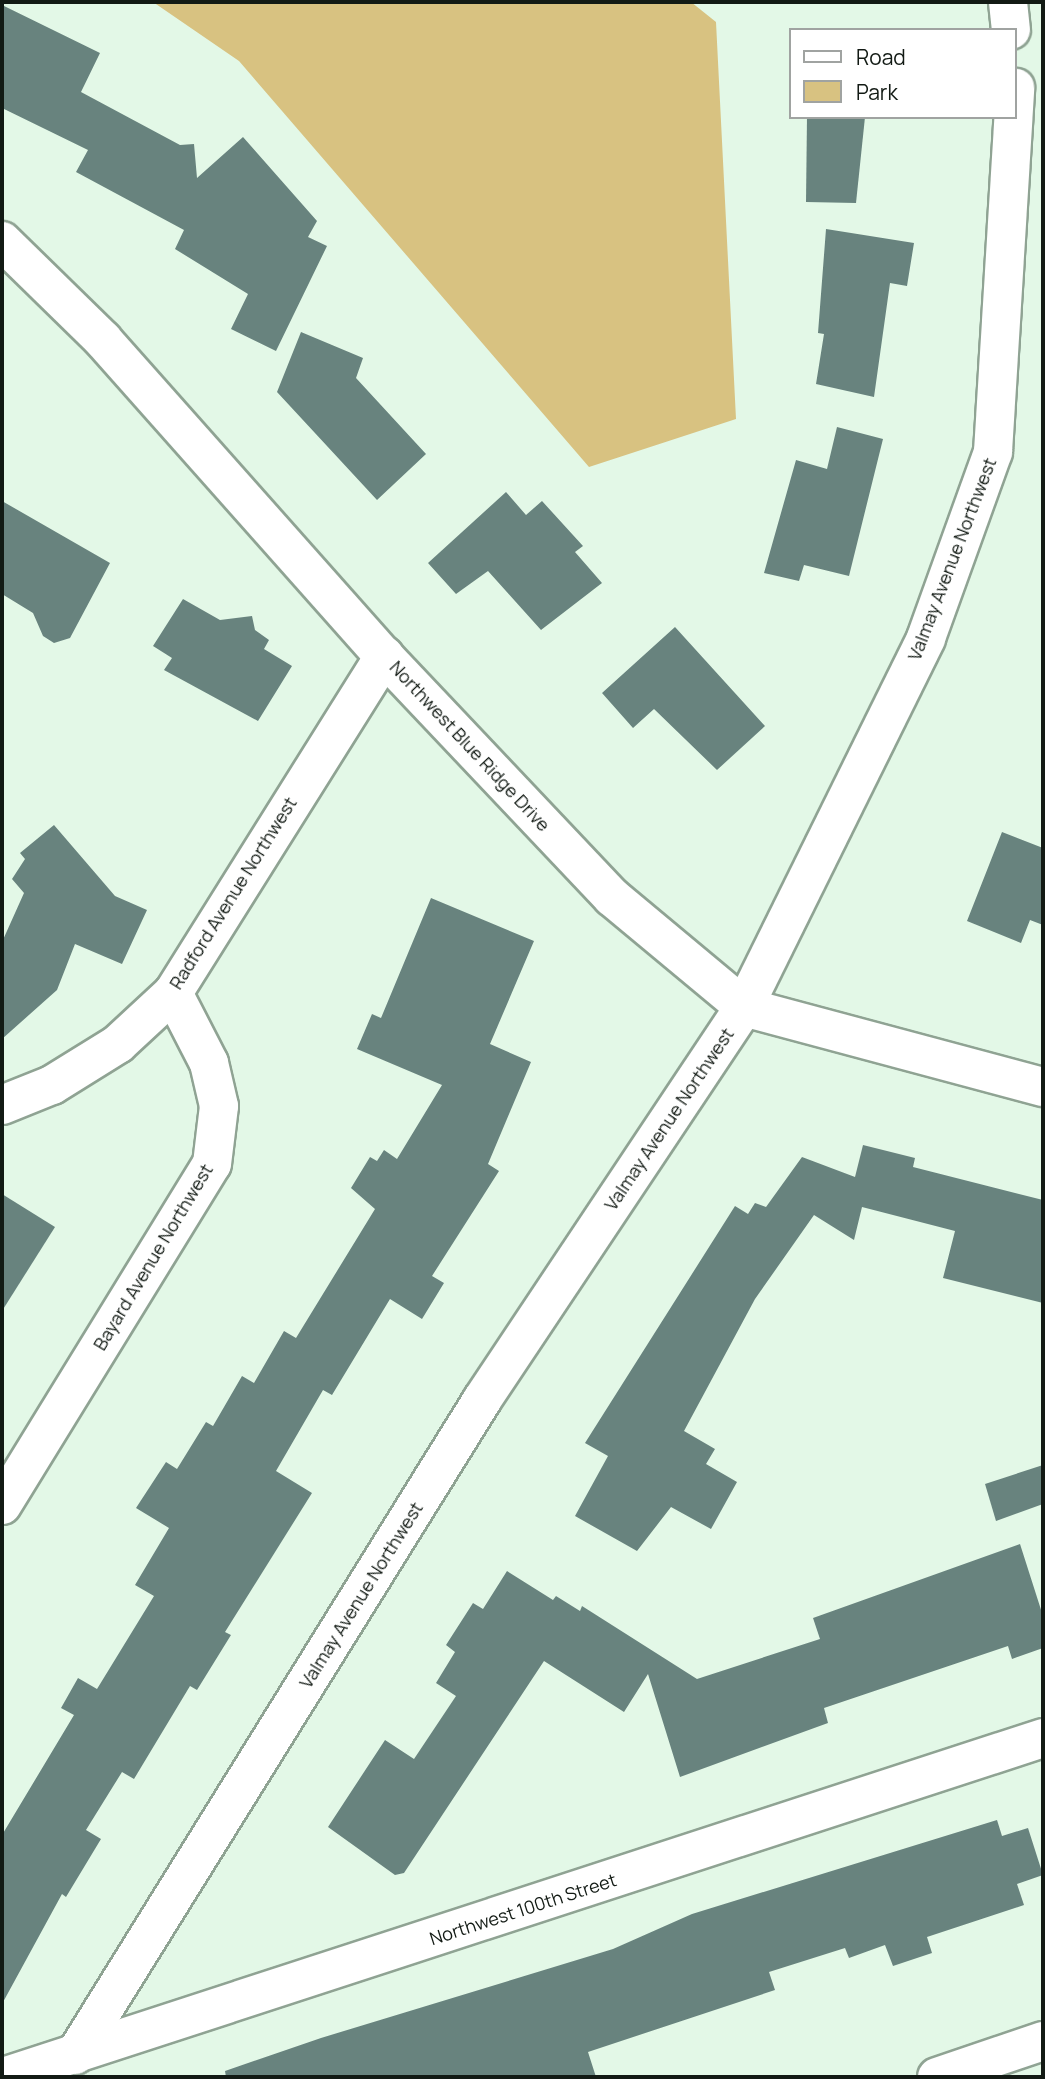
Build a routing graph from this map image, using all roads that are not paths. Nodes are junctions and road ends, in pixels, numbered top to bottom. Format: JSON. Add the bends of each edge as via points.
{"nodes":[{"id":1,"x":1008,"y":2,"type":"edge"},
{"id":2,"x":1011,"y":28,"type":"edge"},
{"id":3,"x":1013,"y":119,"type":"edge"},
{"id":4,"x":2,"y":241,"type":"edge"},
{"id":5,"x":384,"y":656,"type":"junction"},
{"id":6,"x":173,"y":993,"type":"junction"},
{"id":7,"x":744,"y":1007,"type":"junction"},
{"id":8,"x":1043,"y":1087,"type":"edge"},
{"id":9,"x":2,"y":1105,"type":"edge"},
{"id":10,"x":2,"y":1505,"type":"edge"},
{"id":11,"x":1043,"y":1738,"type":"edge"},
{"id":12,"x":1043,"y":2041,"type":"edge"},
{"id":13,"x":75,"y":2055,"type":"junction"},
{"id":14,"x":3,"y":2077,"type":"edge"},
{"id":15,"x":937,"y":2077,"type":"edge"}],
"edges":[{"from":1,"to":2,"type":"street"},
{"from":3,"to":7,"type":"street","name":"Valmay Avenue Northwest","via":[[993,452],[926,638]]},
{"from":4,"to":5,"type":"street","name":"Northwest Blue Ridge Drive","via":[[103,340]]},
{"from":5,"to":6,"type":"street","name":"Radford Avenue Northwest"},
{"from":5,"to":7,"type":"street","name":"Northwest Blue Ridge Drive","via":[[612,897]]},
{"from":6,"to":9,"type":"street","name":"Radford Avenue Northwest","via":[[107,1051],[52,1085]]},
{"from":6,"to":10,"type":"street","name":"Bayard Avenue Northwest","via":[[212,1073],[219,1106],[212,1164]]},
{"from":7,"to":8,"type":"street","name":"Northwest Blue Ridge Drive"},
{"from":7,"to":13,"type":"street","name":"Valmay Avenue Northwest","via":[[482,1400]]},
{"from":11,"to":13,"type":"street","name":"Northwest 100th Street"},
{"from":12,"to":15,"type":"street"},
{"from":13,"to":14,"type":"street","name":"Northwest 100th Street"}]}
